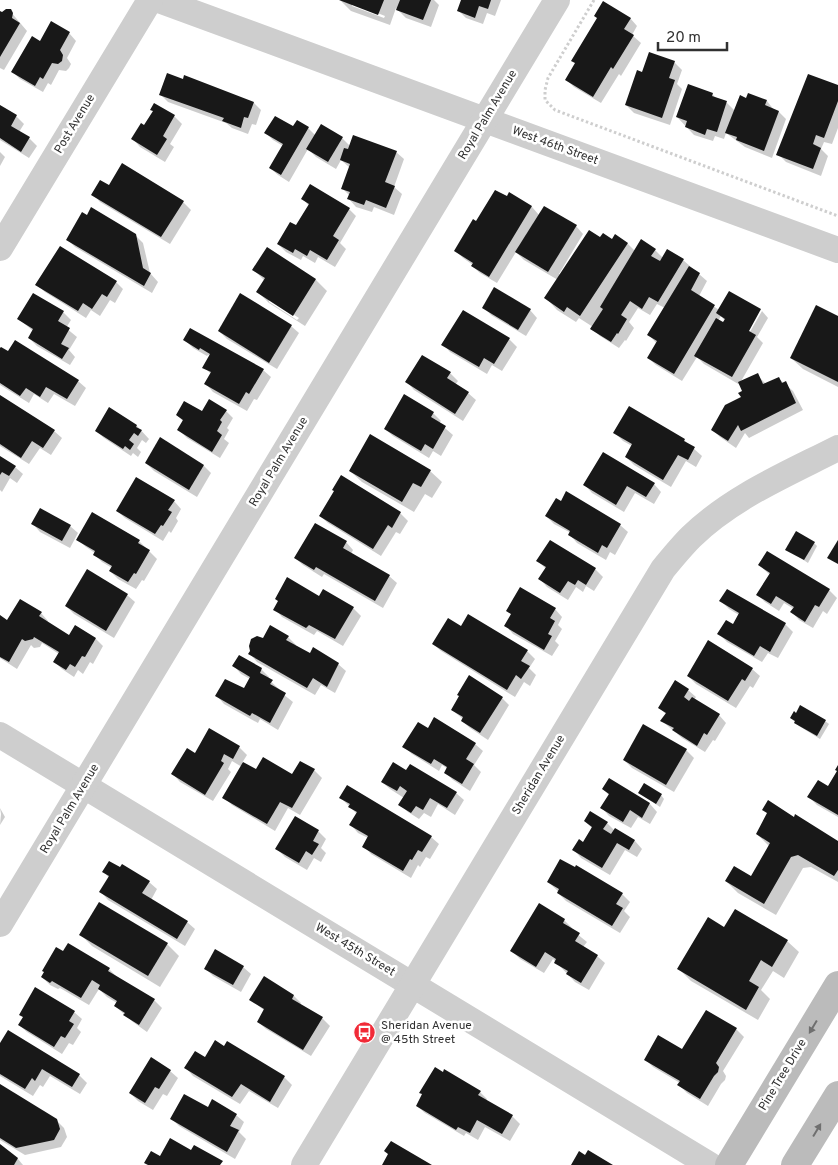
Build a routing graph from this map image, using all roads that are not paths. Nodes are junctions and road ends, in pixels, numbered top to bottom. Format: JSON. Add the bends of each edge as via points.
{"nodes":[{"id":1,"x":150,"y":0,"type":"edge"},
{"id":2,"x":159,"y":0,"type":"edge"},
{"id":3,"x":557,"y":0,"type":"edge"},
{"id":4,"x":486,"y":121,"type":"junction"},
{"id":5,"x":0,"y":248,"type":"edge"},
{"id":6,"x":838,"y":250,"type":"edge"},
{"id":7,"x":838,"y":448,"type":"edge"},
{"id":8,"x":0,"y":735,"type":"edge"},
{"id":9,"x":84,"y":786,"type":"junction"},
{"id":10,"x":0,"y":924,"type":"edge"},
{"id":11,"x":412,"y":985,"type":"junction"},
{"id":12,"x":838,"y":985,"type":"edge"},
{"id":13,"x":838,"y":1094,"type":"edge"},
{"id":14,"x":304,"y":1165,"type":"edge"},
{"id":15,"x":710,"y":1165,"type":"edge"},
{"id":16,"x":729,"y":1165,"type":"edge"},
{"id":17,"x":795,"y":1165,"type":"edge"}],
"edges":[{"from":1,"to":5,"type":"street","name":"Post Avenue"},
{"from":2,"to":4,"type":"street","name":"West 46th Street"},
{"from":3,"to":4,"type":"street","name":"Royal Palm Avenue"},
{"from":4,"to":6,"type":"street","name":"West 46th Street"},
{"from":4,"to":9,"type":"street","name":"Royal Palm Avenue"},
{"from":7,"to":11,"type":"street","name":"Sheridan Avenue","via":[[753,492],[718,515],[690,538],[663,569]]},
{"from":8,"to":9,"type":"street","name":"West 45th Street"},
{"from":9,"to":10,"type":"street","name":"Royal Palm Avenue"},
{"from":9,"to":11,"type":"street","name":"West 45th Street"},
{"from":11,"to":14,"type":"street","name":"Sheridan Avenue"},
{"from":11,"to":15,"type":"street","name":"West 45th Street"},
{"from":12,"to":16,"type":"main road","name":"Pine Tree Drive","one_way":true},
{"from":17,"to":13,"type":"main road","one_way":true}]}
